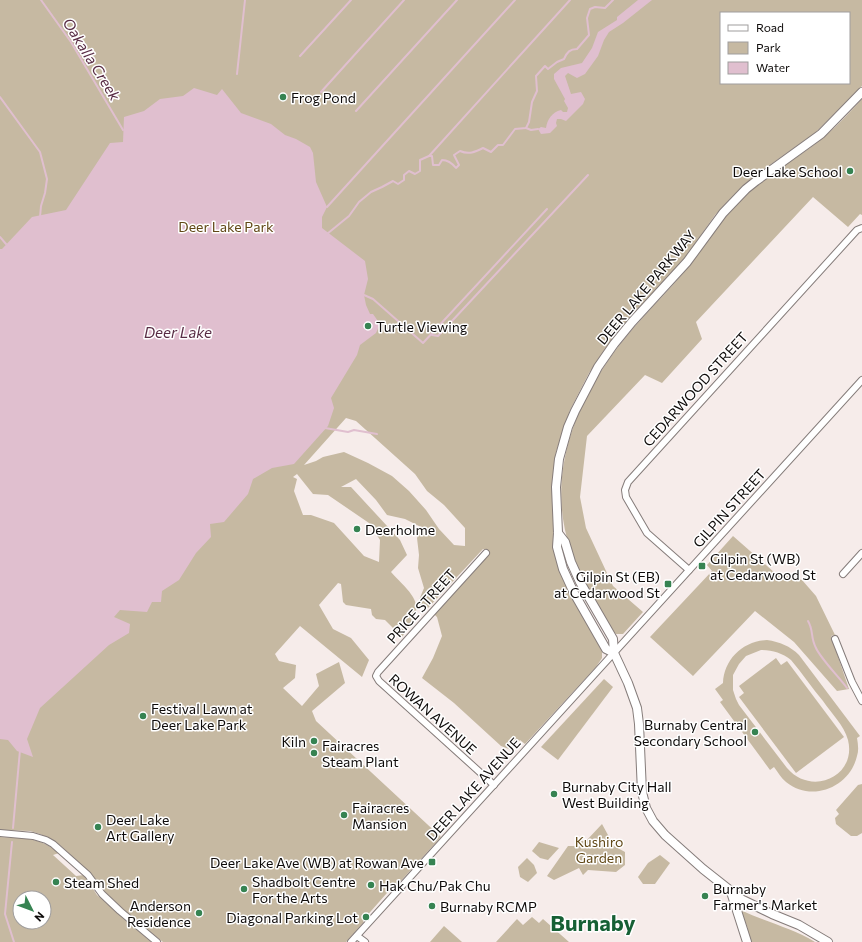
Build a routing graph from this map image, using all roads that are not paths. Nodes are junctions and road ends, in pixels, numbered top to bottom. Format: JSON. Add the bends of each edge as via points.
{"nodes":[{"id":1,"x":862,"y":92,"type":"edge"},
{"id":2,"x":860,"y":229,"type":"edge"},
{"id":3,"x":862,"y":380,"type":"edge"},
{"id":4,"x":486,"y":553,"type":"dead end"},
{"id":5,"x":862,"y":553,"type":"edge"},
{"id":6,"x":688,"y":570,"type":"junction"},
{"id":7,"x":843,"y":574,"type":"dead end"},
{"id":8,"x":835,"y":639,"type":"dead end"},
{"id":9,"x":614,"y":653,"type":"junction"},
{"id":10,"x":376,"y":676,"type":"joint"},
{"id":11,"x":859,"y":690,"type":"edge"},
{"id":12,"x":862,"y":700,"type":"edge"},
{"id":13,"x":494,"y":785,"type":"junction"},
{"id":14,"x":0,"y":834,"type":"edge"},
{"id":15,"x":731,"y":892,"type":"junction"},
{"id":16,"x":357,"y":936,"type":"junction"},
{"id":17,"x":157,"y":942,"type":"edge"},
{"id":18,"x":351,"y":942,"type":"edge"},
{"id":19,"x":365,"y":942,"type":"edge"},
{"id":20,"x":747,"y":942,"type":"edge"},
{"id":21,"x":828,"y":942,"type":"edge"}],
"edges":[{"from":1,"to":9,"type":"main road","name":"DEER LAKE PARKWAY","via":[[821,134],[756,181],[736,199],[713,225],[687,262],[632,322],[606,355],[575,411],[563,442],[556,487],[558,533],[565,542],[580,582],[613,639]]},
{"from":2,"to":6,"type":"street","name":"CEDARWOOD STREET","via":[[630,478],[626,486],[627,501],[647,533]]},
{"from":3,"to":6,"type":"street","name":"GILPIN STREET"},
{"from":4,"to":10,"type":"street","name":"PRICE STREET"},
{"from":5,"to":7,"type":"street"},
{"from":6,"to":9,"type":"street","name":"GILPIN STREET"},
{"from":8,"to":11,"type":"street","via":[[844,664]]},
{"from":9,"to":13,"type":"street","name":"DEER LAKE AVENUE"},
{"from":9,"to":15,"type":"main road","name":"DEER LAKE PARKWAY","via":[[637,708],[642,792],[646,808],[653,822],[665,835]]},
{"from":10,"to":13,"type":"street","name":"ROWAN AVENUE"},
{"from":11,"to":12,"type":"street"},
{"from":13,"to":16,"type":"street","name":"DEER LAKE AVENUE"},
{"from":14,"to":17,"type":"street","via":[[33,836],[53,844],[88,875],[106,898]]},
{"from":15,"to":20,"type":"main road"},
{"from":15,"to":21,"type":"main road","name":"DEER LAKE PARKWAY","via":[[755,907],[799,925]]},
{"from":16,"to":18,"type":"street","name":"DEER LAKE AVENUE"},
{"from":16,"to":19,"type":"street"}]}
